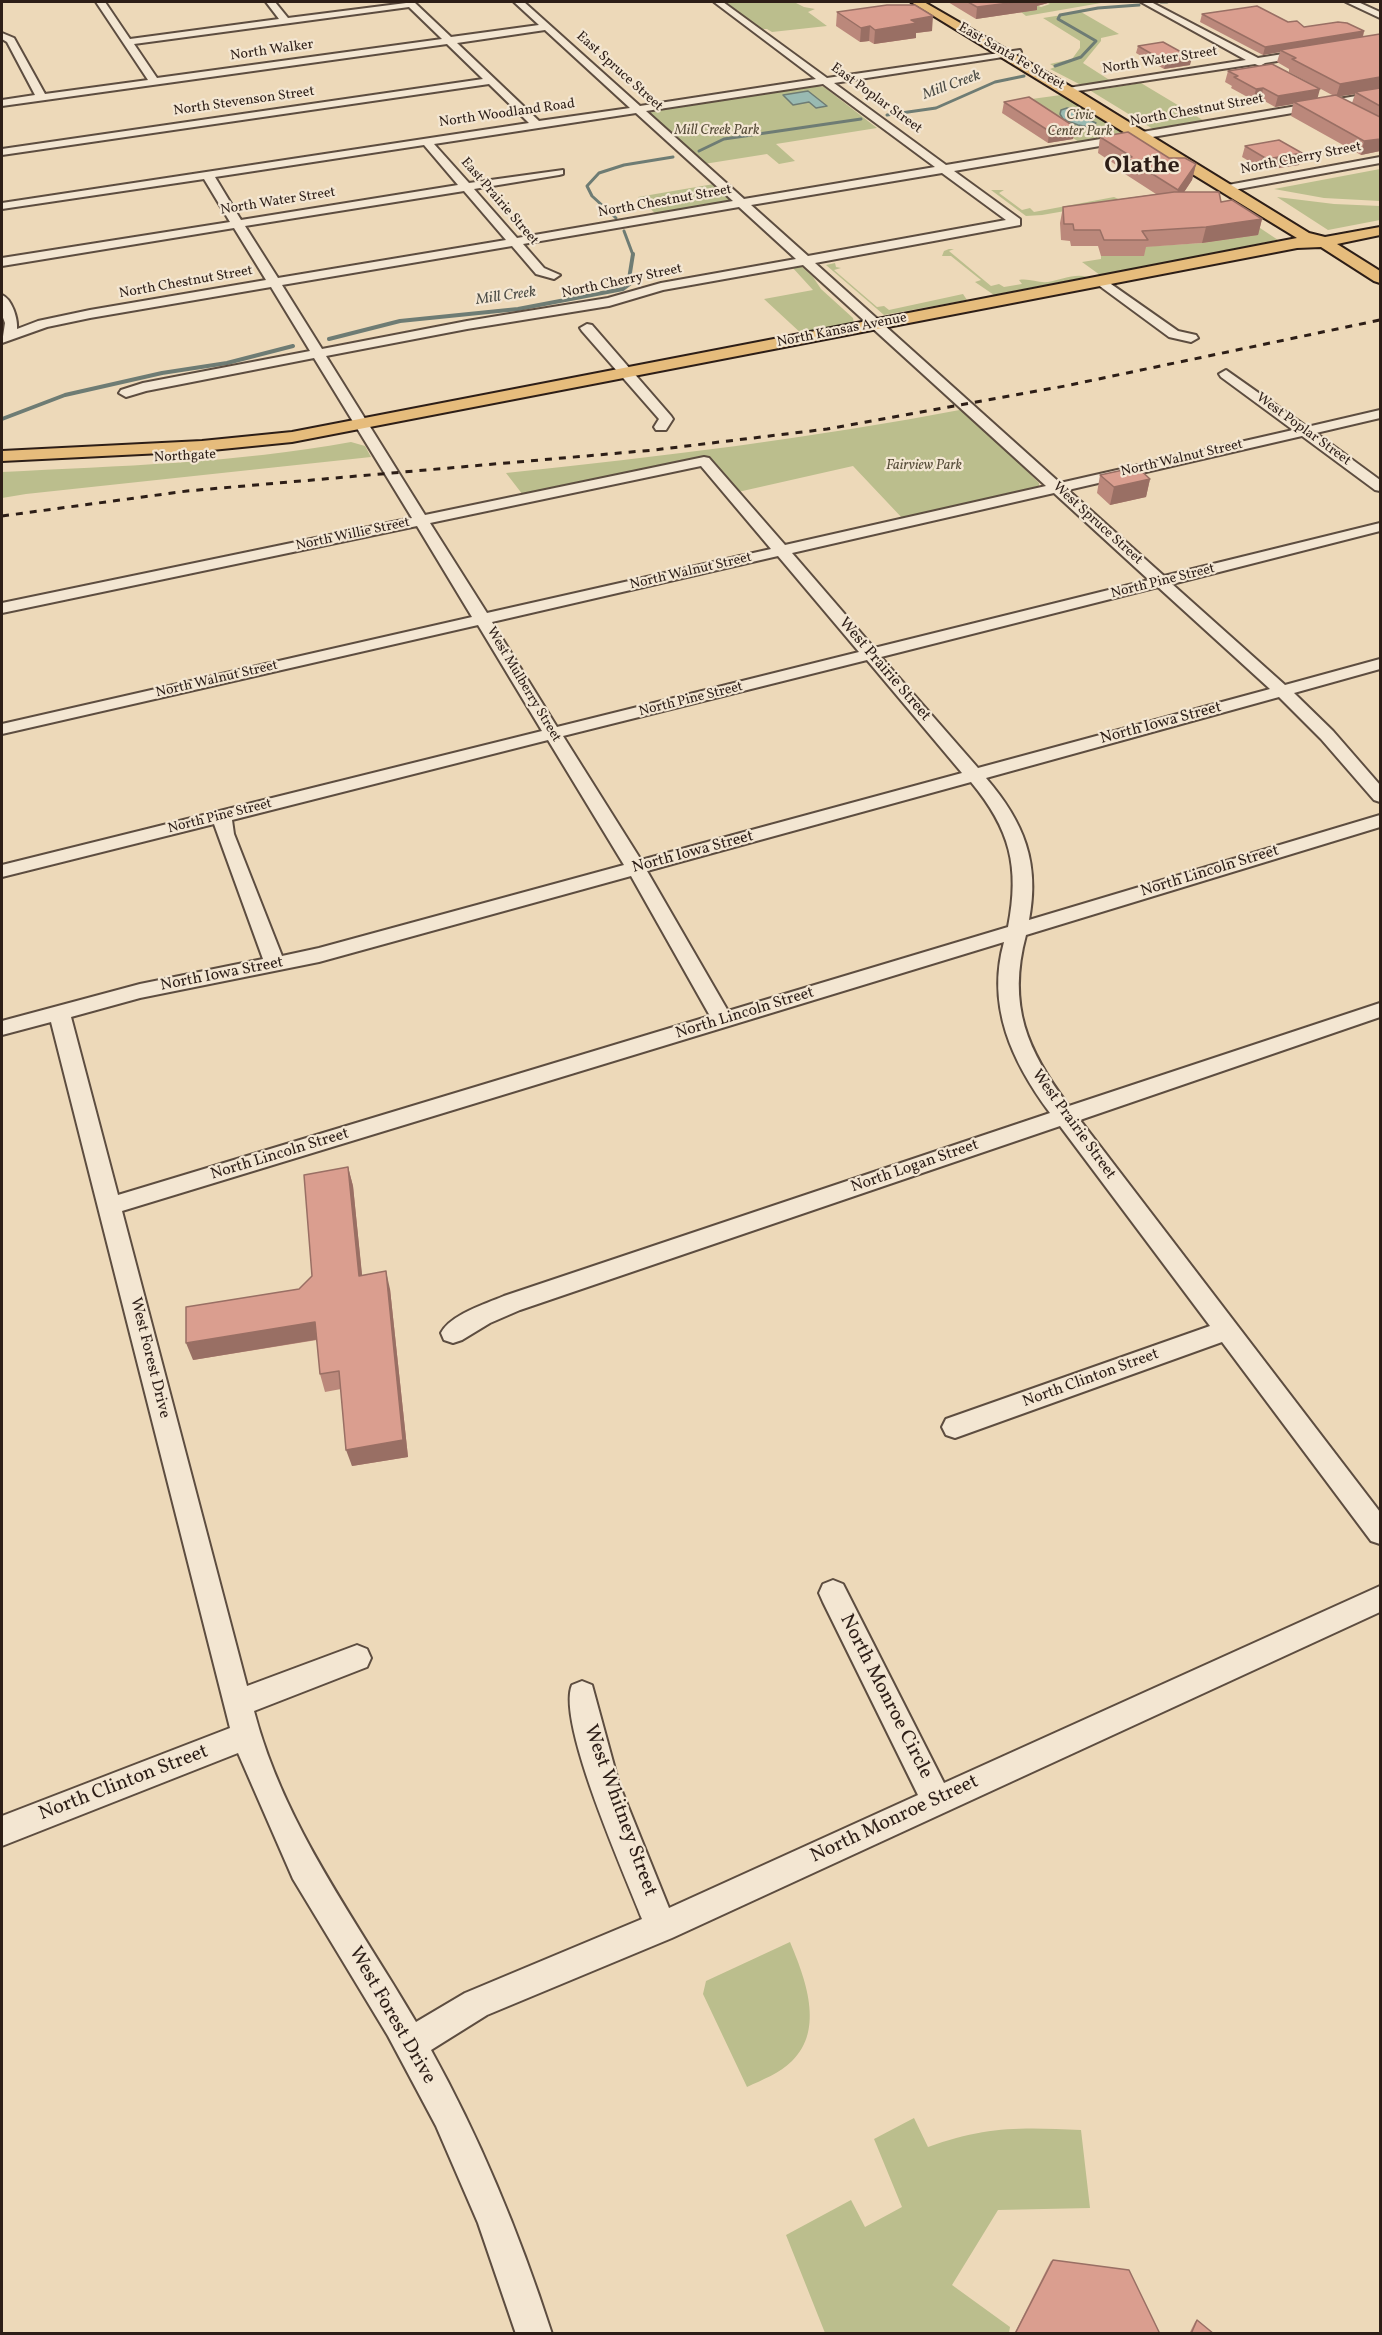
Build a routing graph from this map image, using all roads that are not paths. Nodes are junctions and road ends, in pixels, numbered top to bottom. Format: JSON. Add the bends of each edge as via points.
{"nodes":[{"id":1,"x":101,"y":2,"type":"edge"},
{"id":2,"x":270,"y":2,"type":"edge"},
{"id":3,"x":519,"y":2,"type":"edge"},
{"id":4,"x":718,"y":2,"type":"edge"},
{"id":5,"x":917,"y":2,"type":"edge"},
{"id":6,"x":933,"y":2,"type":"edge"},
{"id":7,"x":1145,"y":2,"type":"edge"},
{"id":8,"x":1351,"y":2,"type":"edge"},
{"id":9,"x":411,"y":3,"type":"edge"},
{"id":10,"x":1380,"y":15,"type":"edge"},
{"id":11,"x":286,"y":21,"type":"junction"},
{"id":12,"x":964,"y":25,"type":"junction"},
{"id":13,"x":547,"y":27,"type":"junction"},
{"id":14,"x":2,"y":36,"type":"edge"},
{"id":15,"x":449,"y":40,"type":"junction"},
{"id":16,"x":127,"y":42,"type":"junction"},
{"id":17,"x":1320,"y":51,"type":"edge"},
{"id":18,"x":1016,"y":52,"type":"junction"},
{"id":19,"x":1002,"y":54,"type":"junction"},
{"id":20,"x":1257,"y":61,"type":"junction"},
{"id":21,"x":1271,"y":69,"type":"edge"},
{"id":22,"x":154,"y":81,"type":"junction"},
{"id":23,"x":491,"y":81,"type":"junction"},
{"id":24,"x":826,"y":81,"type":"junction"},
{"id":25,"x":1074,"y":90,"type":"junction"},
{"id":26,"x":1322,"y":95,"type":"edge"},
{"id":27,"x":1380,"y":95,"type":"edge"},
{"id":28,"x":41,"y":97,"type":"junction"},
{"id":29,"x":2,"y":103,"type":"edge"},
{"id":30,"x":1336,"y":103,"type":"junction"},
{"id":31,"x":639,"y":110,"type":"junction"},
{"id":32,"x":1352,"y":111,"type":"edge"},
{"id":33,"x":536,"y":124,"type":"junction"},
{"id":34,"x":1147,"y":135,"type":"junction"},
{"id":35,"x":426,"y":141,"type":"junction"},
{"id":36,"x":2,"y":152,"type":"edge"},
{"id":37,"x":1380,"y":160,"type":"edge"},
{"id":38,"x":947,"y":169,"type":"junction"},
{"id":39,"x":559,"y":172,"type":"dead end"},
{"id":40,"x":207,"y":174,"type":"junction"},
{"id":41,"x":466,"y":187,"type":"junction"},
{"id":42,"x":1234,"y":187,"type":"junction"},
{"id":43,"x":742,"y":204,"type":"junction"},
{"id":44,"x":2,"y":206,"type":"edge"},
{"id":45,"x":1016,"y":220,"type":"joint"},
{"id":46,"x":236,"y":224,"type":"junction"},
{"id":47,"x":1380,"y":231,"type":"edge"},
{"id":48,"x":1324,"y":242,"type":"junction"},
{"id":49,"x":514,"y":243,"type":"junction"},
{"id":50,"x":806,"y":261,"type":"junction"},
{"id":51,"x":2,"y":262,"type":"edge"},
{"id":52,"x":554,"y":275,"type":"dead end"},
{"id":53,"x":1380,"y":278,"type":"edge"},
{"id":54,"x":273,"y":284,"type":"junction"},
{"id":55,"x":1106,"y":285,"type":"junction"},
{"id":56,"x":2,"y":299,"type":"edge"},
{"id":57,"x":587,"y":328,"type":"dead end"},
{"id":58,"x":882,"y":328,"type":"junction"},
{"id":59,"x":6,"y":337,"type":"edge"},
{"id":60,"x":1191,"y":338,"type":"dead end"},
{"id":61,"x":317,"y":353,"type":"junction"},
{"id":62,"x":1226,"y":374,"type":"dead end"},
{"id":63,"x":630,"y":377,"type":"junction"},
{"id":64,"x":126,"y":393,"type":"dead end"},
{"id":65,"x":1380,"y":414,"type":"edge"},
{"id":66,"x":661,"y":427,"type":"dead end"},
{"id":67,"x":364,"y":429,"type":"junction"},
{"id":68,"x":1304,"y":431,"type":"junction"},
{"id":69,"x":2,"y":456,"type":"edge"},
{"id":70,"x":704,"y":460,"type":"joint"},
{"id":71,"x":2,"y":467,"type":"edge"},
{"id":72,"x":1380,"y":487,"type":"edge"},
{"id":73,"x":1057,"y":488,"type":"junction"},
{"id":74,"x":421,"y":521,"type":"junction"},
{"id":75,"x":1380,"y":527,"type":"edge"},
{"id":76,"x":782,"y":551,"type":"junction"},
{"id":77,"x":1161,"y":582,"type":"junction"},
{"id":78,"x":2,"y":608,"type":"edge"},
{"id":79,"x":483,"y":619,"type":"junction"},
{"id":80,"x":871,"y":655,"type":"junction"},
{"id":81,"x":1380,"y":664,"type":"edge"},
{"id":82,"x":1282,"y":691,"type":"junction"},
{"id":83,"x":2,"y":729,"type":"edge"},
{"id":84,"x":553,"y":734,"type":"junction"},
{"id":85,"x":975,"y":775,"type":"junction"},
{"id":86,"x":1380,"y":796,"type":"edge"},
{"id":87,"x":222,"y":817,"type":"junction"},
{"id":88,"x":1380,"y":820,"type":"edge"},
{"id":89,"x":636,"y":868,"type":"junction"},
{"id":90,"x":2,"y":871,"type":"edge"},
{"id":91,"x":1017,"y":931,"type":"junction"},
{"id":92,"x":275,"y":964,"type":"junction"},
{"id":93,"x":1380,"y":1010,"type":"edge"},
{"id":94,"x":59,"y":1012,"type":"junction"},
{"id":95,"x":723,"y":1021,"type":"junction"},
{"id":96,"x":2,"y":1028,"type":"edge"},
{"id":97,"x":1064,"y":1117,"type":"junction"},
{"id":98,"x":110,"y":1206,"type":"junction"},
{"id":99,"x":1226,"y":1330,"type":"junction"},
{"id":100,"x":453,"y":1333,"type":"dead end"},
{"id":101,"x":955,"y":1428,"type":"dead end"},
{"id":102,"x":1380,"y":1532,"type":"edge"},
{"id":103,"x":833,"y":1593,"type":"dead end"},
{"id":104,"x":1380,"y":1599,"type":"edge"},
{"id":105,"x":357,"y":1658,"type":"dead end"},
{"id":106,"x":582,"y":1695,"type":"dead end"},
{"id":107,"x":237,"y":1704,"type":"junction"},
{"id":108,"x":246,"y":1736,"type":"junction"},
{"id":109,"x":937,"y":1801,"type":"junction"},
{"id":110,"x":2,"y":1831,"type":"edge"},
{"id":111,"x":661,"y":1927,"type":"junction"},
{"id":112,"x":411,"y":2044,"type":"junction"},
{"id":113,"x":534,"y":2334,"type":"edge"}],
"edges":[{"from":1,"to":16,"type":"street"},
{"from":2,"to":11,"type":"street"},
{"from":3,"to":13,"type":"street","name":"East Spruce Street"},
{"from":4,"to":24,"type":"street","name":"East Poplar Street"},
{"from":5,"to":12,"type":"main road","name":"East Santa Fe Street"},
{"from":6,"to":12,"type":"main road","name":"East Santa Fe Street"},
{"from":7,"to":20,"type":"street"},
{"from":8,"to":10,"type":"street"},
{"from":9,"to":11,"type":"street"},
{"from":9,"to":15,"type":"street"},
{"from":11,"to":16,"type":"street"},
{"from":12,"to":18,"type":"main road","name":"East Santa Fe Street"},
{"from":12,"to":19,"type":"main road","name":"East Santa Fe Street"},
{"from":13,"to":15,"type":"street","name":"North Walker"},
{"from":13,"to":31,"type":"street","name":"East Spruce Street"},
{"from":14,"to":28,"type":"street","via":[[10,40]]},
{"from":15,"to":22,"type":"street","name":"North Walker"},
{"from":15,"to":23,"type":"street"},
{"from":16,"to":22,"type":"street"},
{"from":17,"to":20,"type":"street","name":"North Water Street"},
{"from":18,"to":19,"type":"street","name":"North Woodland Road"},
{"from":18,"to":25,"type":"main road","name":"East Santa Fe Street"},
{"from":19,"to":24,"type":"street","name":"North Woodland Road"},
{"from":19,"to":25,"type":"main road","name":"East Santa Fe Street"},
{"from":20,"to":21,"type":"street"},
{"from":20,"to":25,"type":"street","name":"North Water Street"},
{"from":22,"to":28,"type":"street","name":"North Walker"},
{"from":23,"to":33,"type":"street"},
{"from":23,"to":36,"type":"street","name":"North Stevenson Street"},
{"from":24,"to":31,"type":"street","name":"North Woodland Road"},
{"from":24,"to":38,"type":"street","name":"East Poplar Street"},
{"from":25,"to":34,"type":"main road","name":"East Santa Fe Street"},
{"from":26,"to":30,"type":"street"},
{"from":27,"to":30,"type":"street","name":"North Chestnut Street"},
{"from":28,"to":29,"type":"street","name":"North Walker"},
{"from":30,"to":32,"type":"street"},
{"from":30,"to":34,"type":"street","name":"North Chestnut Street"},
{"from":31,"to":33,"type":"street","name":"North Woodland Road"},
{"from":31,"to":43,"type":"street","name":"East Spruce Street"},
{"from":33,"to":35,"type":"street","name":"North Woodland Road"},
{"from":34,"to":38,"type":"street","name":"North Chestnut Street"},
{"from":34,"to":42,"type":"main road","name":"East Santa Fe Street"},
{"from":35,"to":40,"type":"street","name":"North Woodland Road"},
{"from":35,"to":41,"type":"street","name":"East Prairie Street"},
{"from":37,"to":42,"type":"street","name":"North Cherry Street"},
{"from":38,"to":43,"type":"street","name":"North Chestnut Street"},
{"from":38,"to":45,"type":"street","name":"East Poplar Street"},
{"from":39,"to":41,"type":"street","name":"North Water Street"},
{"from":40,"to":44,"type":"street","name":"North Woodland Road"},
{"from":40,"to":46,"type":"street","name":"West Mulberry Street"},
{"from":41,"to":46,"type":"street","name":"North Water Street"},
{"from":41,"to":49,"type":"street","name":"East Prairie Street"},
{"from":42,"to":48,"type":"main road","name":"East Santa Fe Street","via":[[1304,236]]},
{"from":43,"to":49,"type":"street","name":"North Chestnut Street"},
{"from":43,"to":50,"type":"street","name":"East Spruce Street"},
{"from":45,"to":50,"type":"street","name":"North Cherry Street","via":[[1007,225]]},
{"from":46,"to":51,"type":"street","name":"North Water Street"},
{"from":46,"to":54,"type":"street","name":"West Mulberry Street"},
{"from":47,"to":48,"type":"main road","name":"North Kansas Avenue"},
{"from":48,"to":53,"type":"main road","name":"East Santa Fe Street"},
{"from":48,"to":55,"type":"main road","name":"North Kansas Avenue","via":[[1297,243]]},
{"from":49,"to":52,"type":"street","name":"East Prairie Street","via":[[540,271]]},
{"from":49,"to":54,"type":"street","name":"North Chestnut Street"},
{"from":50,"to":58,"type":"street","name":"West Spruce Street"},
{"from":50,"to":61,"type":"street","name":"North Cherry Street","via":[[661,287],[609,302]]},
{"from":54,"to":59,"type":"street","name":"North Chestnut Street","via":[[43,324]]},
{"from":54,"to":61,"type":"street","name":"West Mulberry Street"},
{"from":55,"to":58,"type":"main road","name":"North Kansas Avenue"},
{"from":55,"to":60,"type":"street","via":[[1174,334]]},
{"from":56,"to":59,"type":"street","via":[[11,323]]},
{"from":57,"to":63,"type":"street"},
{"from":58,"to":63,"type":"main road","name":"North Kansas Avenue"},
{"from":58,"to":73,"type":"street","name":"West Spruce Street"},
{"from":61,"to":64,"type":"street","name":"North Cherry Street"},
{"from":61,"to":67,"type":"street","name":"West Mulberry Street"},
{"from":62,"to":68,"type":"street","name":"West Poplar Street"},
{"from":63,"to":66,"type":"street","via":[[666,419]]},
{"from":63,"to":67,"type":"main road","name":"North Kansas Avenue"},
{"from":65,"to":68,"type":"street","name":"North Walnut Street"},
{"from":67,"to":69,"type":"main road","name":"Northgate","via":[[233,444]]},
{"from":67,"to":71,"type":"main road","name":"Northgate","via":[[300,447],[216,456]]},
{"from":67,"to":74,"type":"street","name":"West Mulberry Street"},
{"from":68,"to":72,"type":"street","name":"West Poplar Street"},
{"from":68,"to":73,"type":"street","name":"North Walnut Street"},
{"from":70,"to":74,"type":"street","name":"North Willie Street"},
{"from":70,"to":76,"type":"street","name":"West Prairie Street"},
{"from":73,"to":76,"type":"street","name":"North Walnut Street"},
{"from":73,"to":77,"type":"street","name":"West Spruce Street"},
{"from":74,"to":78,"type":"street","name":"North Willie Street"},
{"from":74,"to":79,"type":"street","name":"West Mulberry Street"},
{"from":75,"to":77,"type":"street","name":"North Pine Street"},
{"from":76,"to":79,"type":"street","name":"North Walnut Street"},
{"from":76,"to":80,"type":"street","name":"West Prairie Street"},
{"from":77,"to":80,"type":"street","name":"North Pine Street"},
{"from":77,"to":82,"type":"street","name":"West Spruce Street"},
{"from":79,"to":83,"type":"street","name":"North Walnut Street"},
{"from":79,"to":84,"type":"street","name":"West Mulberry Street"},
{"from":80,"to":84,"type":"street","name":"North Pine Street"},
{"from":80,"to":85,"type":"street","name":"West Prairie Street"},
{"from":81,"to":82,"type":"street","name":"North Iowa Street"},
{"from":82,"to":85,"type":"street","name":"North Iowa Street"},
{"from":82,"to":86,"type":"street","name":"West Spruce Street"},
{"from":84,"to":87,"type":"street","name":"North Pine Street"},
{"from":84,"to":89,"type":"street","name":"West Mulberry Street"},
{"from":85,"to":89,"type":"street","name":"North Iowa Street"},
{"from":85,"to":91,"type":"street","name":"West Prairie Street","via":[[1005,814],[1016,839],[1025,885]]},
{"from":87,"to":90,"type":"street","name":"North Pine Street"},
{"from":87,"to":92,"type":"street"},
{"from":88,"to":91,"type":"street","name":"North Lincoln Street"},
{"from":89,"to":92,"type":"street","name":"North Iowa Street"},
{"from":89,"to":95,"type":"street","name":"West Mulberry Street"},
{"from":91,"to":95,"type":"street","name":"North Lincoln Street"},
{"from":91,"to":97,"type":"street","name":"West Prairie Street","via":[[1007,975],[1010,1008],[1019,1043],[1038,1081]]},
{"from":92,"to":94,"type":"street","name":"North Iowa Street"},
{"from":93,"to":97,"type":"street","name":"North Logan Street"},
{"from":94,"to":96,"type":"street","name":"North Iowa Street"},
{"from":94,"to":98,"type":"street","name":"West Forest Drive"},
{"from":95,"to":98,"type":"street","name":"North Lincoln Street"},
{"from":97,"to":99,"type":"street","name":"West Prairie Street"},
{"from":97,"to":100,"type":"street","name":"North Logan Street","via":[[512,1303]]},
{"from":98,"to":107,"type":"street","name":"West Forest Drive"},
{"from":99,"to":101,"type":"street","name":"North Clinton Street"},
{"from":99,"to":102,"type":"street","name":"West Prairie Street"},
{"from":103,"to":109,"type":"street","name":"North Monroe Circle"},
{"from":104,"to":109,"type":"street","name":"North Monroe Street"},
{"from":105,"to":107,"type":"street"},
{"from":106,"to":111,"type":"street","name":"West Whitney Street","via":[[603,1778]]},
{"from":107,"to":108,"type":"street","name":"West Forest Drive"},
{"from":108,"to":110,"type":"street","name":"North Clinton Street"},
{"from":108,"to":112,"type":"street","name":"West Forest Drive","via":[[280,1820],[314,1886]]},
{"from":109,"to":111,"type":"street","name":"North Monroe Street"},
{"from":111,"to":112,"type":"street","name":"North Monroe Street","via":[[476,2004]]},
{"from":112,"to":113,"type":"street","name":"West Forest Drive","via":[[488,2204]]}]}
